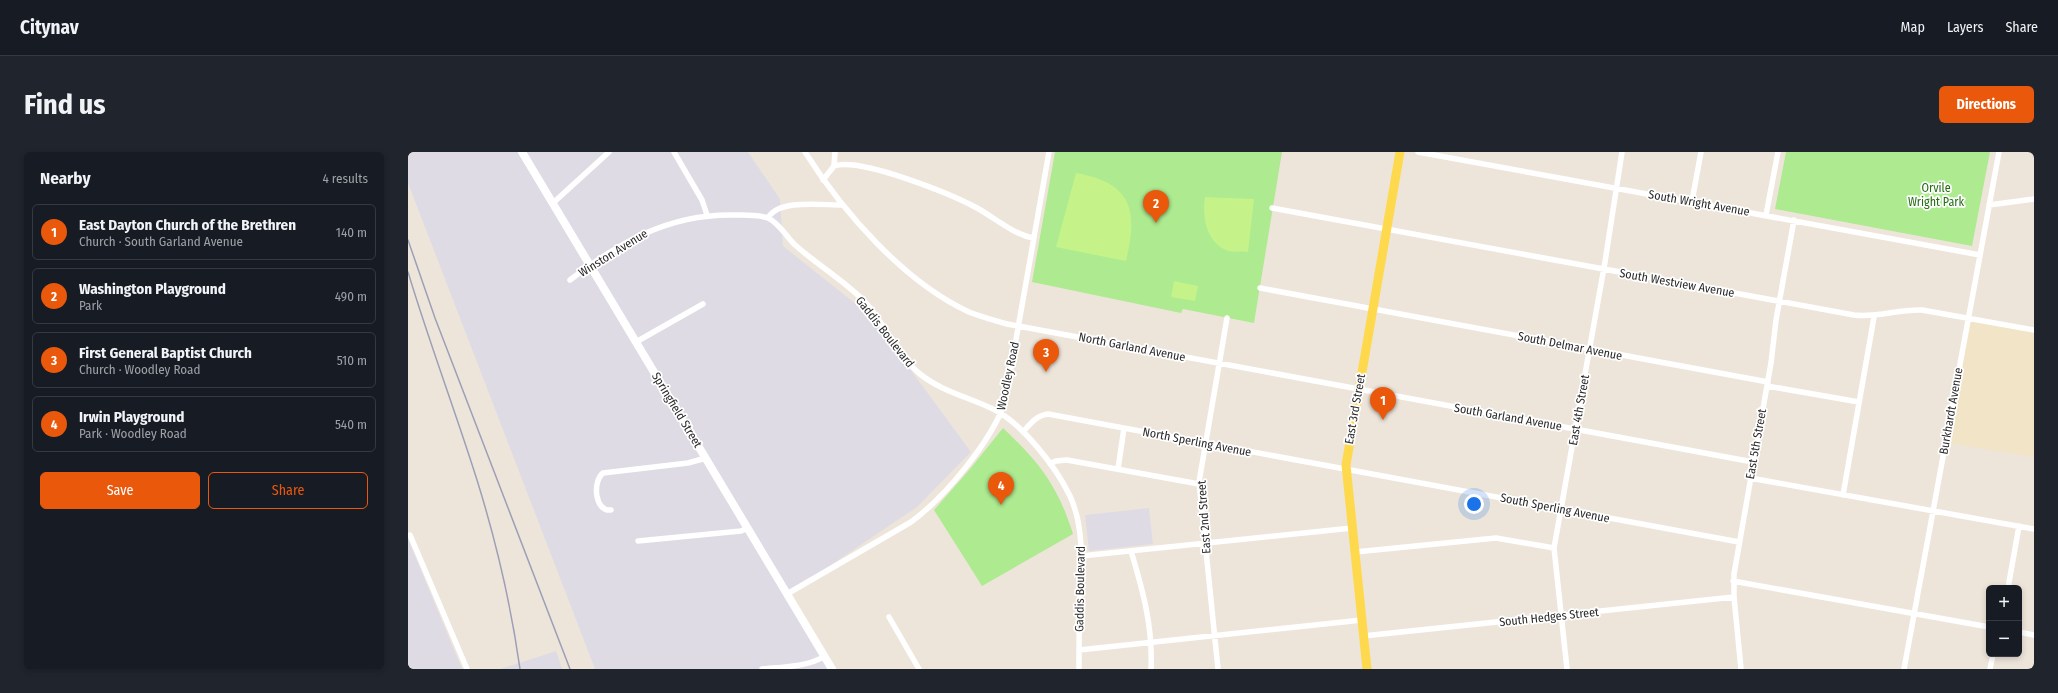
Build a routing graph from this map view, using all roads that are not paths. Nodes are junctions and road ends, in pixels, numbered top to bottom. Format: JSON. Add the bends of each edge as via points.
{"nodes":[{"id":1,"x":522,"y":152,"type":"edge"},
{"id":2,"x":609,"y":152,"type":"edge"},
{"id":3,"x":674,"y":152,"type":"edge"},
{"id":4,"x":805,"y":152,"type":"edge"},
{"id":5,"x":835,"y":152,"type":"edge"},
{"id":6,"x":1048,"y":152,"type":"edge"},
{"id":7,"x":1400,"y":152,"type":"edge"},
{"id":8,"x":1418,"y":152,"type":"edge"},
{"id":9,"x":1622,"y":152,"type":"edge"},
{"id":10,"x":1701,"y":152,"type":"edge"},
{"id":11,"x":1778,"y":152,"type":"edge"},
{"id":12,"x":1999,"y":152,"type":"edge"},
{"id":13,"x":834,"y":166,"type":"junction"},
{"id":14,"x":823,"y":180,"type":"junction"},
{"id":15,"x":1616,"y":188,"type":"junction"},
{"id":16,"x":2034,"y":199,"type":"edge"},
{"id":17,"x":553,"y":202,"type":"junction"},
{"id":18,"x":1692,"y":202,"type":"junction"},
{"id":19,"x":841,"y":205,"type":"junction"},
{"id":20,"x":1989,"y":205,"type":"junction"},
{"id":21,"x":1272,"y":208,"type":"dead end"},
{"id":22,"x":707,"y":215,"type":"junction"},
{"id":23,"x":1766,"y":215,"type":"junction"},
{"id":24,"x":768,"y":218,"type":"junction"},
{"id":25,"x":1794,"y":220,"type":"junction"},
{"id":26,"x":1386,"y":229,"type":"junction"},
{"id":27,"x":1033,"y":238,"type":"junction"},
{"id":28,"x":1980,"y":255,"type":"junction"},
{"id":29,"x":590,"y":265,"type":"junction"},
{"id":30,"x":1604,"y":270,"type":"junction"},
{"id":31,"x":570,"y":280,"type":"dead end"},
{"id":32,"x":1260,"y":288,"type":"dead end"},
{"id":33,"x":1780,"y":301,"type":"junction"},
{"id":34,"x":703,"y":304,"type":"dead end"},
{"id":35,"x":1372,"y":309,"type":"junction"},
{"id":36,"x":1874,"y":317,"type":"junction"},
{"id":37,"x":1227,"y":318,"type":"dead end"},
{"id":38,"x":1968,"y":318,"type":"junction"},
{"id":39,"x":1018,"y":326,"type":"junction"},
{"id":40,"x":2034,"y":330,"type":"edge"},
{"id":41,"x":636,"y":342,"type":"junction"},
{"id":42,"x":1590,"y":350,"type":"junction"},
{"id":43,"x":1219,"y":364,"type":"junction"},
{"id":44,"x":1768,"y":384,"type":"junction"},
{"id":45,"x":1358,"y":389,"type":"junction"},
{"id":46,"x":1859,"y":402,"type":"junction"},
{"id":47,"x":1001,"y":413,"type":"junction"},
{"id":48,"x":1124,"y":428,"type":"junction"},
{"id":49,"x":1576,"y":429,"type":"junction"},
{"id":50,"x":1023,"y":432,"type":"junction"},
{"id":51,"x":1206,"y":444,"type":"junction"},
{"id":52,"x":706,"y":458,"type":"junction"},
{"id":53,"x":1753,"y":462,"type":"junction"},
{"id":54,"x":1050,"y":464,"type":"junction"},
{"id":55,"x":1118,"y":469,"type":"junction"},
{"id":56,"x":1346,"y":469,"type":"junction"},
{"id":57,"x":1750,"y":478,"type":"junction"},
{"id":58,"x":1199,"y":484,"type":"junction"},
{"id":59,"x":1843,"y":495,"type":"junction"},
{"id":60,"x":611,"y":510,"type":"dead end"},
{"id":61,"x":1561,"y":510,"type":"junction"},
{"id":62,"x":1933,"y":511,"type":"junction"},
{"id":63,"x":2019,"y":526,"type":"junction"},
{"id":64,"x":748,"y":528,"type":"junction"},
{"id":65,"x":1352,"y":528,"type":"junction"},
{"id":66,"x":2034,"y":529,"type":"edge"},
{"id":67,"x":410,"y":535,"type":"dead end"},
{"id":68,"x":638,"y":541,"type":"dead end"},
{"id":69,"x":1739,"y":542,"type":"junction"},
{"id":70,"x":1205,"y":544,"type":"junction"},
{"id":71,"x":1554,"y":548,"type":"junction"},
{"id":72,"x":1131,"y":551,"type":"junction"},
{"id":73,"x":1355,"y":552,"type":"junction"},
{"id":74,"x":1081,"y":556,"type":"junction"},
{"id":75,"x":1733,"y":581,"type":"junction"},
{"id":76,"x":2009,"y":585,"type":"edge"},
{"id":77,"x":787,"y":594,"type":"junction"},
{"id":78,"x":1734,"y":597,"type":"junction"},
{"id":79,"x":1914,"y":613,"type":"junction"},
{"id":80,"x":1561,"y":615,"type":"junction"},
{"id":81,"x":889,"y":617,"type":"dead end"},
{"id":82,"x":1362,"y":620,"type":"junction"},
{"id":83,"x":1986,"y":626,"type":"edge"},
{"id":84,"x":2022,"y":633,"type":"edge"},
{"id":85,"x":2034,"y":635,"type":"edge"},
{"id":86,"x":1215,"y":636,"type":"junction"},
{"id":87,"x":1363,"y":636,"type":"junction"},
{"id":88,"x":1151,"y":642,"type":"junction"},
{"id":89,"x":1079,"y":650,"type":"junction"},
{"id":90,"x":825,"y":656,"type":"junction"},
{"id":91,"x":1992,"y":657,"type":"edge"},
{"id":92,"x":467,"y":669,"type":"edge"},
{"id":93,"x":762,"y":669,"type":"edge"},
{"id":94,"x":832,"y":669,"type":"edge"},
{"id":95,"x":920,"y":669,"type":"edge"},
{"id":96,"x":1079,"y":669,"type":"edge"},
{"id":97,"x":1151,"y":669,"type":"edge"},
{"id":98,"x":1218,"y":669,"type":"edge"},
{"id":99,"x":1367,"y":669,"type":"edge"},
{"id":100,"x":1567,"y":669,"type":"edge"},
{"id":101,"x":1741,"y":669,"type":"edge"},
{"id":102,"x":1904,"y":669,"type":"edge"},
{"id":103,"x":1990,"y":669,"type":"edge"}],
"edges":[{"from":1,"to":17,"type":"main road","name":"Springfield Street"},
{"from":2,"to":17,"type":"street"},
{"from":3,"to":22,"type":"street","via":[[702,200]]},
{"from":4,"to":14,"type":"street","name":"North Garland Avenue"},
{"from":5,"to":13,"type":"street"},
{"from":6,"to":27,"type":"street","name":"Woodley Road"},
{"from":7,"to":26,"type":"main road","name":"East 3rd Street"},
{"from":8,"to":15,"type":"street","name":"South Wright Avenue"},
{"from":9,"to":15,"type":"street","name":"East 4th Street"},
{"from":10,"to":18,"type":"street"},
{"from":11,"to":23,"type":"street"},
{"from":12,"to":20,"type":"street","name":"Burkhardt Avenue"},
{"from":13,"to":14,"type":"street"},
{"from":13,"to":27,"type":"street","via":[[868,169],[931,187],[971,204],[1018,233]]},
{"from":14,"to":19,"type":"street","name":"North Garland Avenue"},
{"from":15,"to":18,"type":"street","name":"South Wright Avenue"},
{"from":15,"to":30,"type":"street","name":"East 4th Street"},
{"from":16,"to":20,"type":"street"},
{"from":17,"to":29,"type":"main road","name":"Springfield Street"},
{"from":18,"to":23,"type":"street","name":"South Wright Avenue"},
{"from":19,"to":24,"type":"street","via":[[784,206]]},
{"from":19,"to":39,"type":"street","name":"North Garland Avenue","via":[[889,253],[938,294],[956,306],[980,316]]},
{"from":20,"to":28,"type":"street","name":"Burkhardt Avenue"},
{"from":21,"to":26,"type":"street","name":"South Westview Avenue"},
{"from":22,"to":24,"type":"street","name":"Winston Avenue"},
{"from":22,"to":29,"type":"street","name":"Winston Avenue","via":[[647,231]]},
{"from":23,"to":25,"type":"street","name":"South Wright Avenue"},
{"from":24,"to":47,"type":"street","name":"Gaddis Boulevard","via":[[798,247],[864,300],[905,359],[918,373],[941,387]]},
{"from":25,"to":28,"type":"street","name":"South Wright Avenue"},
{"from":25,"to":33,"type":"street","name":"East 5th Street"},
{"from":26,"to":30,"type":"street","name":"South Westview Avenue"},
{"from":26,"to":35,"type":"main road","name":"East 3rd Street"},
{"from":27,"to":39,"type":"street","name":"Woodley Road"},
{"from":28,"to":38,"type":"street","name":"Burkhardt Avenue"},
{"from":29,"to":31,"type":"street","name":"Winston Avenue"},
{"from":29,"to":41,"type":"main road","name":"Springfield Street"},
{"from":30,"to":33,"type":"street","name":"South Westview Avenue"},
{"from":30,"to":42,"type":"street","name":"East 4th Street"},
{"from":32,"to":35,"type":"street","name":"South Delmar Avenue"},
{"from":33,"to":36,"type":"street","name":"South Westview Avenue"},
{"from":33,"to":44,"type":"street","name":"East 5th Street"},
{"from":34,"to":41,"type":"street"},
{"from":35,"to":42,"type":"street","name":"South Delmar Avenue"},
{"from":35,"to":45,"type":"main road","name":"East 3rd Street"},
{"from":36,"to":38,"type":"street","name":"South Westview Avenue","via":[[1910,309]]},
{"from":36,"to":46,"type":"street"},
{"from":37,"to":43,"type":"street","name":"East 2nd Street"},
{"from":38,"to":40,"type":"street"},
{"from":38,"to":62,"type":"street","name":"Burkhardt Avenue"},
{"from":39,"to":43,"type":"street","name":"North Garland Avenue"},
{"from":39,"to":47,"type":"street","name":"Woodley Road"},
{"from":41,"to":52,"type":"main road","name":"Springfield Street"},
{"from":42,"to":44,"type":"street","name":"South Delmar Avenue"},
{"from":42,"to":49,"type":"street","name":"East 4th Street"},
{"from":43,"to":45,"type":"street","name":"North Garland Avenue"},
{"from":43,"to":51,"type":"street","name":"East 2nd Street"},
{"from":44,"to":46,"type":"street","name":"South Delmar Avenue"},
{"from":44,"to":53,"type":"street","name":"East 5th Street"},
{"from":45,"to":49,"type":"street","name":"South Garland Avenue"},
{"from":45,"to":56,"type":"main road","name":"East 3rd Street"},
{"from":46,"to":59,"type":"street"},
{"from":47,"to":50,"type":"street","name":"Gaddis Boulevard"},
{"from":47,"to":77,"type":"street","name":"Woodley Road","via":[[975,454],[926,510],[911,522]]},
{"from":48,"to":50,"type":"street","name":"North Sperling Avenue","via":[[1043,414]]},
{"from":48,"to":51,"type":"street","name":"North Sperling Avenue"},
{"from":48,"to":55,"type":"street"},
{"from":49,"to":53,"type":"street","name":"South Garland Avenue"},
{"from":49,"to":61,"type":"street","name":"East 4th Street"},
{"from":50,"to":54,"type":"street","name":"Gaddis Boulevard"},
{"from":51,"to":56,"type":"street","name":"North Sperling Avenue"},
{"from":51,"to":58,"type":"street","name":"East 2nd Street"},
{"from":52,"to":60,"type":"street","via":[[688,463],[603,474],[597,481],[596,488],[600,506],[604,510]]},
{"from":52,"to":64,"type":"main road","name":"Springfield Street"},
{"from":53,"to":57,"type":"street","name":"East 5th Street"},
{"from":54,"to":55,"type":"street","via":[[1067,460]]},
{"from":54,"to":74,"type":"street","name":"Gaddis Boulevard","via":[[1074,505],[1080,530]]},
{"from":55,"to":58,"type":"street"},
{"from":56,"to":61,"type":"street","name":"South Sperling Avenue"},
{"from":56,"to":65,"type":"main road","name":"East 3rd Street"},
{"from":57,"to":59,"type":"street"},
{"from":57,"to":69,"type":"street","name":"East 5th Street"},
{"from":58,"to":70,"type":"street","name":"East 2nd Street"},
{"from":59,"to":62,"type":"street"},
{"from":61,"to":69,"type":"street","name":"South Sperling Avenue"},
{"from":61,"to":71,"type":"street","name":"East 4th Street"},
{"from":62,"to":63,"type":"street"},
{"from":62,"to":79,"type":"street","name":"Burkhardt Avenue"},
{"from":63,"to":66,"type":"street"},
{"from":63,"to":76,"type":"street"},
{"from":64,"to":68,"type":"street","via":[[741,531]]},
{"from":64,"to":77,"type":"main road","name":"Springfield Street"},
{"from":65,"to":70,"type":"street"},
{"from":65,"to":73,"type":"main road","name":"East 3rd Street"},
{"from":67,"to":92,"type":"street"},
{"from":69,"to":75,"type":"street","name":"East 5th Street"},
{"from":70,"to":72,"type":"street"},
{"from":70,"to":86,"type":"street","name":"East 2nd Street"},
{"from":71,"to":73,"type":"street","via":[[1496,538]]},
{"from":71,"to":80,"type":"street","name":"East 4th Street"},
{"from":72,"to":74,"type":"street"},
{"from":72,"to":88,"type":"street","via":[[1144,593]]},
{"from":73,"to":82,"type":"main road","name":"East 3rd Street"},
{"from":74,"to":89,"type":"street","name":"Gaddis Boulevard"},
{"from":75,"to":78,"type":"street","name":"East 5th Street"},
{"from":75,"to":79,"type":"street"},
{"from":77,"to":90,"type":"main road","name":"Springfield Street"},
{"from":78,"to":80,"type":"street","name":"South Hedges Street"},
{"from":78,"to":101,"type":"street","name":"East 5th Street"},
{"from":79,"to":83,"type":"street"},
{"from":79,"to":102,"type":"street","name":"Burkhardt Avenue"},
{"from":80,"to":87,"type":"street","name":"South Hedges Street"},
{"from":80,"to":100,"type":"street","name":"East 4th Street"},
{"from":81,"to":95,"type":"street"},
{"from":82,"to":86,"type":"street"},
{"from":82,"to":87,"type":"main road","name":"East 3rd Street"},
{"from":84,"to":85,"type":"street"},
{"from":86,"to":88,"type":"street"},
{"from":86,"to":98,"type":"street","name":"East 2nd Street"},
{"from":87,"to":99,"type":"main road","name":"East 3rd Street"},
{"from":88,"to":89,"type":"street"},
{"from":88,"to":97,"type":"street"},
{"from":89,"to":96,"type":"street","name":"Gaddis Boulevard"},
{"from":90,"to":93,"type":"street","via":[[808,663]]},
{"from":90,"to":94,"type":"main road","name":"Springfield Street"},
{"from":91,"to":103,"type":"street"}]}
